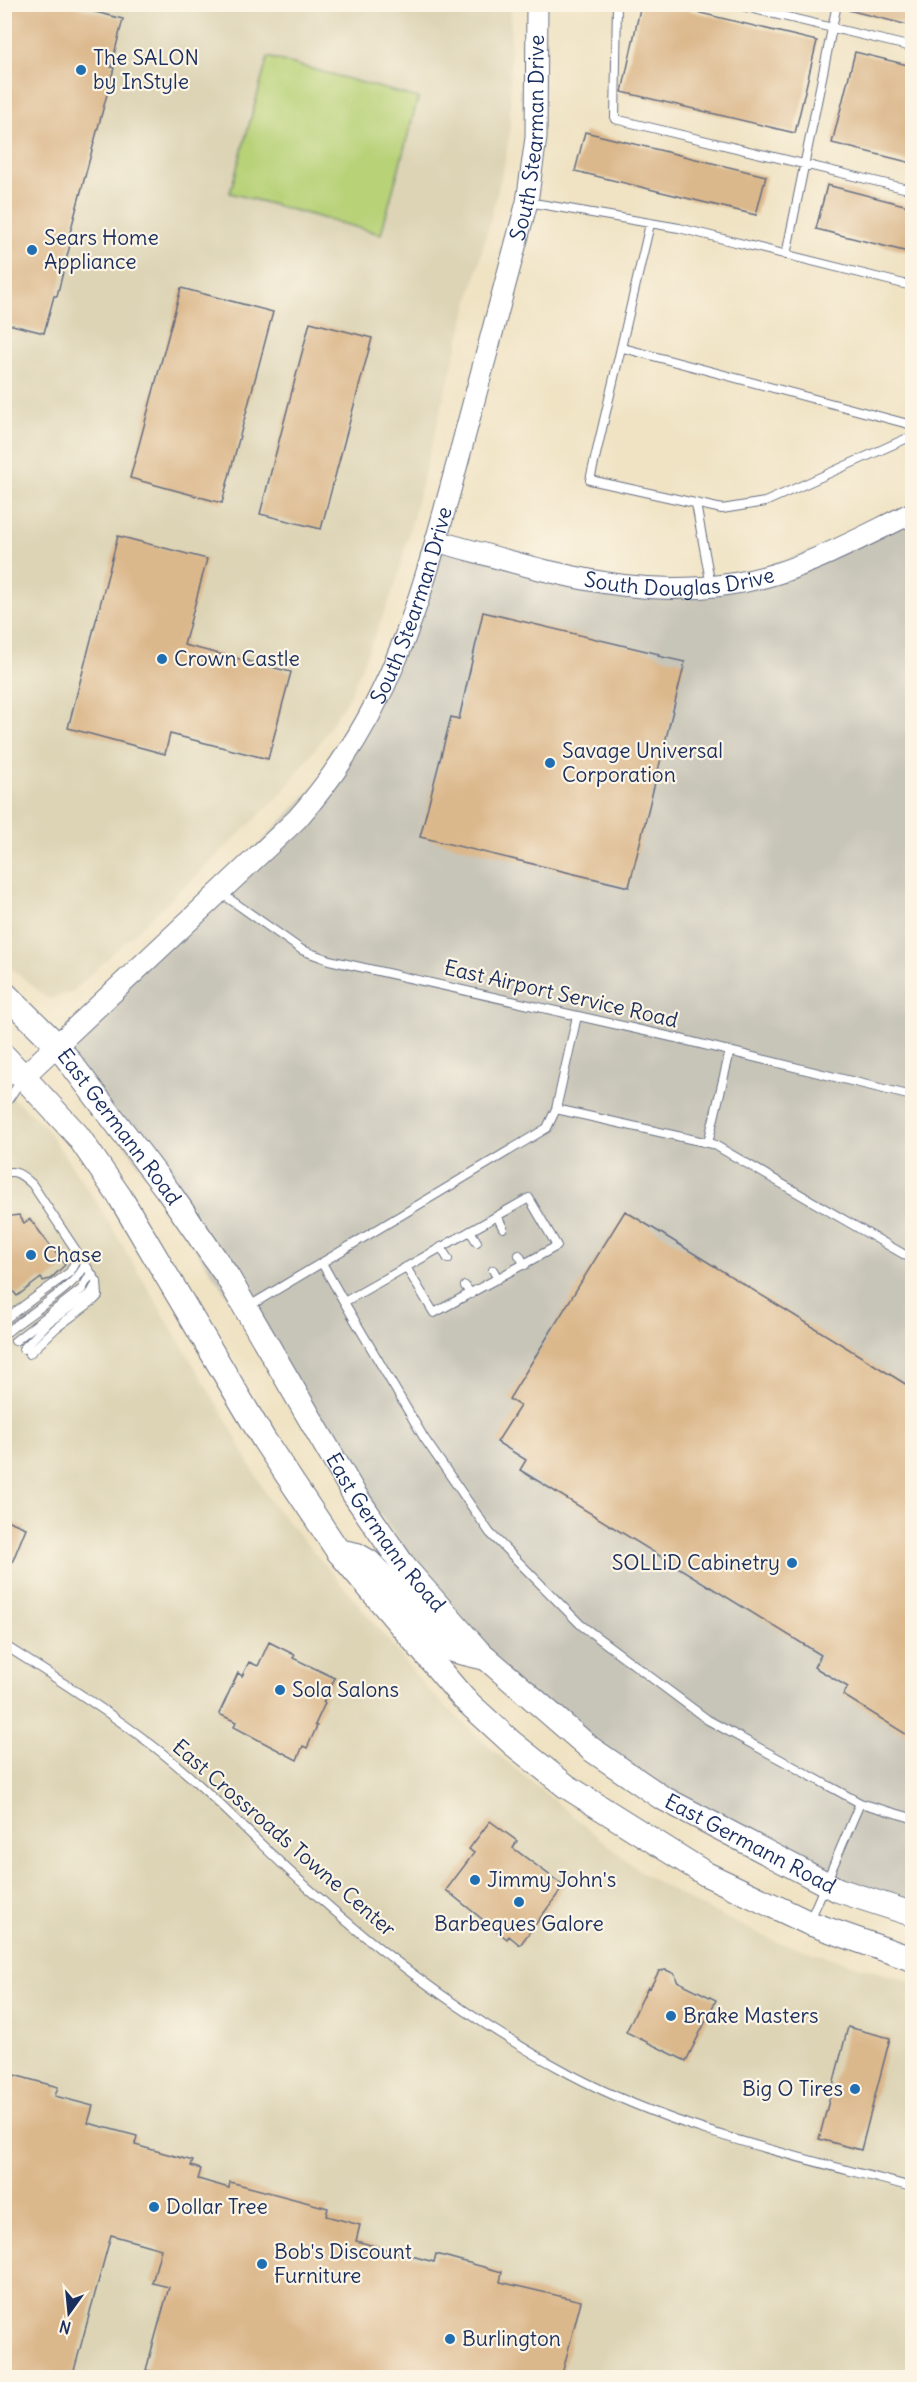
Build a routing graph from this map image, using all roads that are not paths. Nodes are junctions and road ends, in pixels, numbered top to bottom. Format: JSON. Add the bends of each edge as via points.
{"nodes":[{"id":1,"x":537,"y":4,"type":"edge"},
{"id":2,"x":617,"y":4,"type":"edge"},
{"id":3,"x":733,"y":4,"type":"edge"},
{"id":4,"x":837,"y":4,"type":"edge"},
{"id":5,"x":832,"y":28,"type":"junction"},
{"id":6,"x":912,"y":47,"type":"edge"},
{"id":7,"x":806,"y":164,"type":"junction"},
{"id":8,"x":912,"y":190,"type":"edge"},
{"id":9,"x":527,"y":202,"type":"junction"},
{"id":10,"x":650,"y":224,"type":"junction"},
{"id":11,"x":786,"y":255,"type":"junction"},
{"id":12,"x":912,"y":286,"type":"edge"},
{"id":13,"x":623,"y":348,"type":"junction"},
{"id":14,"x":912,"y":425,"type":"edge"},
{"id":15,"x":912,"y":436,"type":"edge"},
{"id":16,"x":696,"y":504,"type":"junction"},
{"id":17,"x":912,"y":513,"type":"edge"},
{"id":18,"x":436,"y":541,"type":"junction"},
{"id":19,"x":711,"y":588,"type":"junction"},
{"id":20,"x":218,"y":891,"type":"junction"},
{"id":21,"x":4,"y":993,"type":"edge"},
{"id":22,"x":577,"y":1016,"type":"junction"},
{"id":23,"x":57,"y":1045,"type":"junction"},
{"id":24,"x":730,"y":1051,"type":"junction"},
{"id":25,"x":4,"y":1056,"type":"edge"},
{"id":26,"x":14,"y":1078,"type":"edge"},
{"id":27,"x":912,"y":1096,"type":"edge"},
{"id":28,"x":4,"y":1106,"type":"edge"},
{"id":29,"x":556,"y":1109,"type":"junction"},
{"id":30,"x":708,"y":1143,"type":"junction"},
{"id":31,"x":4,"y":1174,"type":"edge"},
{"id":32,"x":497,"y":1216,"type":"junction"},
{"id":33,"x":503,"y":1228,"type":"dead end"},
{"id":34,"x":470,"y":1231,"type":"junction"},
{"id":35,"x":477,"y":1242,"type":"dead end"},
{"id":36,"x":441,"y":1248,"type":"junction"},
{"id":37,"x":79,"y":1254,"type":"junction"},
{"id":38,"x":519,"y":1255,"type":"dead end"},
{"id":39,"x":448,"y":1259,"type":"dead end"},
{"id":40,"x":912,"y":1259,"type":"edge"},
{"id":41,"x":85,"y":1263,"type":"junction"},
{"id":42,"x":322,"y":1263,"type":"junction"},
{"id":43,"x":525,"y":1264,"type":"junction"},
{"id":44,"x":406,"y":1267,"type":"junction"},
{"id":45,"x":493,"y":1270,"type":"dead end"},
{"id":46,"x":91,"y":1273,"type":"junction"},
{"id":47,"x":498,"y":1279,"type":"junction"},
{"id":48,"x":344,"y":1302,"type":"junction"},
{"id":49,"x":246,"y":1308,"type":"junction"},
{"id":50,"x":4,"y":1320,"type":"edge"},
{"id":51,"x":7,"y":1332,"type":"dead end"},
{"id":52,"x":15,"y":1341,"type":"dead end"},
{"id":53,"x":26,"y":1352,"type":"dead end"},
{"id":54,"x":338,"y":1551,"type":"junction"},
{"id":55,"x":4,"y":1645,"type":"edge"},
{"id":56,"x":486,"y":1658,"type":"junction"},
{"id":57,"x":860,"y":1803,"type":"junction"},
{"id":58,"x":912,"y":1818,"type":"edge"},
{"id":59,"x":825,"y":1883,"type":"junction"},
{"id":60,"x":912,"y":1914,"type":"edge"},
{"id":61,"x":809,"y":1923,"type":"junction"},
{"id":62,"x":912,"y":1959,"type":"edge"},
{"id":63,"x":912,"y":2187,"type":"edge"}],
"edges":[{"from":1,"to":9,"type":"street","name":"South Stearman Drive","via":[[537,138]]},
{"from":2,"to":7,"type":"lane","via":[[615,119]]},
{"from":3,"to":5,"type":"lane"},
{"from":4,"to":5,"type":"lane"},
{"from":5,"to":6,"type":"lane"},
{"from":5,"to":7,"type":"lane"},
{"from":7,"to":8,"type":"lane"},
{"from":7,"to":11,"type":"lane"},
{"from":9,"to":10,"type":"lane"},
{"from":9,"to":18,"type":"street","name":"South Stearman Drive"},
{"from":10,"to":11,"type":"lane"},
{"from":10,"to":13,"type":"lane"},
{"from":11,"to":12,"type":"lane"},
{"from":13,"to":14,"type":"lane"},
{"from":13,"to":16,"type":"lane","via":[[590,480]]},
{"from":15,"to":16,"type":"lane","via":[[765,502],[722,509]]},
{"from":16,"to":19,"type":"lane"},
{"from":17,"to":19,"type":"street","name":"South Douglas Drive","via":[[809,562]]},
{"from":18,"to":19,"type":"street","name":"South Douglas Drive","via":[[597,583],[657,590]]},
{"from":18,"to":20,"type":"street","name":"South Stearman Drive","via":[[414,620],[396,665],[349,751],[297,819]]},
{"from":20,"to":22,"type":"lane","name":"East Airport Service Road","via":[[302,950],[330,960]]},
{"from":20,"to":23,"type":"street","name":"South Stearman Drive"},
{"from":21,"to":23,"type":"main road","name":"East Germann Road"},
{"from":22,"to":24,"type":"lane","name":"East Airport Service Road"},
{"from":22,"to":29,"type":"lane"},
{"from":23,"to":26,"type":"street","name":"South Stearman Drive"},
{"from":23,"to":49,"type":"main road","name":"East Germann Road","via":[[168,1191]]},
{"from":24,"to":27,"type":"lane","name":"East Airport Service Road"},
{"from":24,"to":30,"type":"lane"},
{"from":25,"to":26,"type":"main road","name":"East Germann Road"},
{"from":26,"to":28,"type":"lane","name":"South Stearman Drive"},
{"from":26,"to":54,"type":"main road","name":"East Germann Road","via":[[78,1136],[120,1197],[264,1440]]},
{"from":29,"to":30,"type":"lane"},
{"from":29,"to":42,"type":"lane","via":[[547,1128]]},
{"from":30,"to":40,"type":"lane"},
{"from":31,"to":37,"type":"lane","via":[[21,1174],[32,1184]]},
{"from":32,"to":33,"type":"lane"},
{"from":32,"to":34,"type":"lane"},
{"from":32,"to":43,"type":"lane","via":[[529,1198],[557,1246]]},
{"from":34,"to":35,"type":"lane"},
{"from":34,"to":36,"type":"lane"},
{"from":36,"to":39,"type":"lane"},
{"from":36,"to":44,"type":"lane"},
{"from":37,"to":41,"type":"lane"},
{"from":37,"to":50,"type":"lane","via":[[70,1272]]},
{"from":38,"to":43,"type":"lane"},
{"from":41,"to":46,"type":"lane"},
{"from":41,"to":51,"type":"lane","via":[[76,1280]]},
{"from":42,"to":48,"type":"lane"},
{"from":42,"to":49,"type":"lane"},
{"from":43,"to":47,"type":"lane"},
{"from":44,"to":47,"type":"lane","via":[[434,1313],[468,1290]]},
{"from":44,"to":48,"type":"lane"},
{"from":45,"to":47,"type":"lane"},
{"from":46,"to":52,"type":"lane","via":[[82,1289]]},
{"from":46,"to":53,"type":"lane","via":[[97,1282],[98,1296]]},
{"from":48,"to":57,"type":"lane","via":[[424,1438],[490,1533],[581,1625],[708,1720]]},
{"from":49,"to":56,"type":"main road","name":"East Germann Road","via":[[354,1494],[405,1568]]},
{"from":54,"to":56,"type":"main road","via":[[369,1562],[452,1650]]},
{"from":54,"to":61,"type":"main road","name":"East Germann Road","via":[[463,1698],[566,1786],[706,1874]]},
{"from":55,"to":63,"type":"lane","name":"East Crossroads Towne Center","via":[[153,1745],[308,1888],[423,1981],[501,2034],[629,2104],[726,2138]]},
{"from":56,"to":59,"type":"main road","name":"East Germann Road","via":[[591,1749],[661,1797]]},
{"from":57,"to":58,"type":"lane"},
{"from":57,"to":59,"type":"lane"},
{"from":59,"to":60,"type":"main road","name":"East Germann Road"},
{"from":59,"to":61,"type":"lane"},
{"from":61,"to":62,"type":"main road","name":"East Germann Road"}]}
